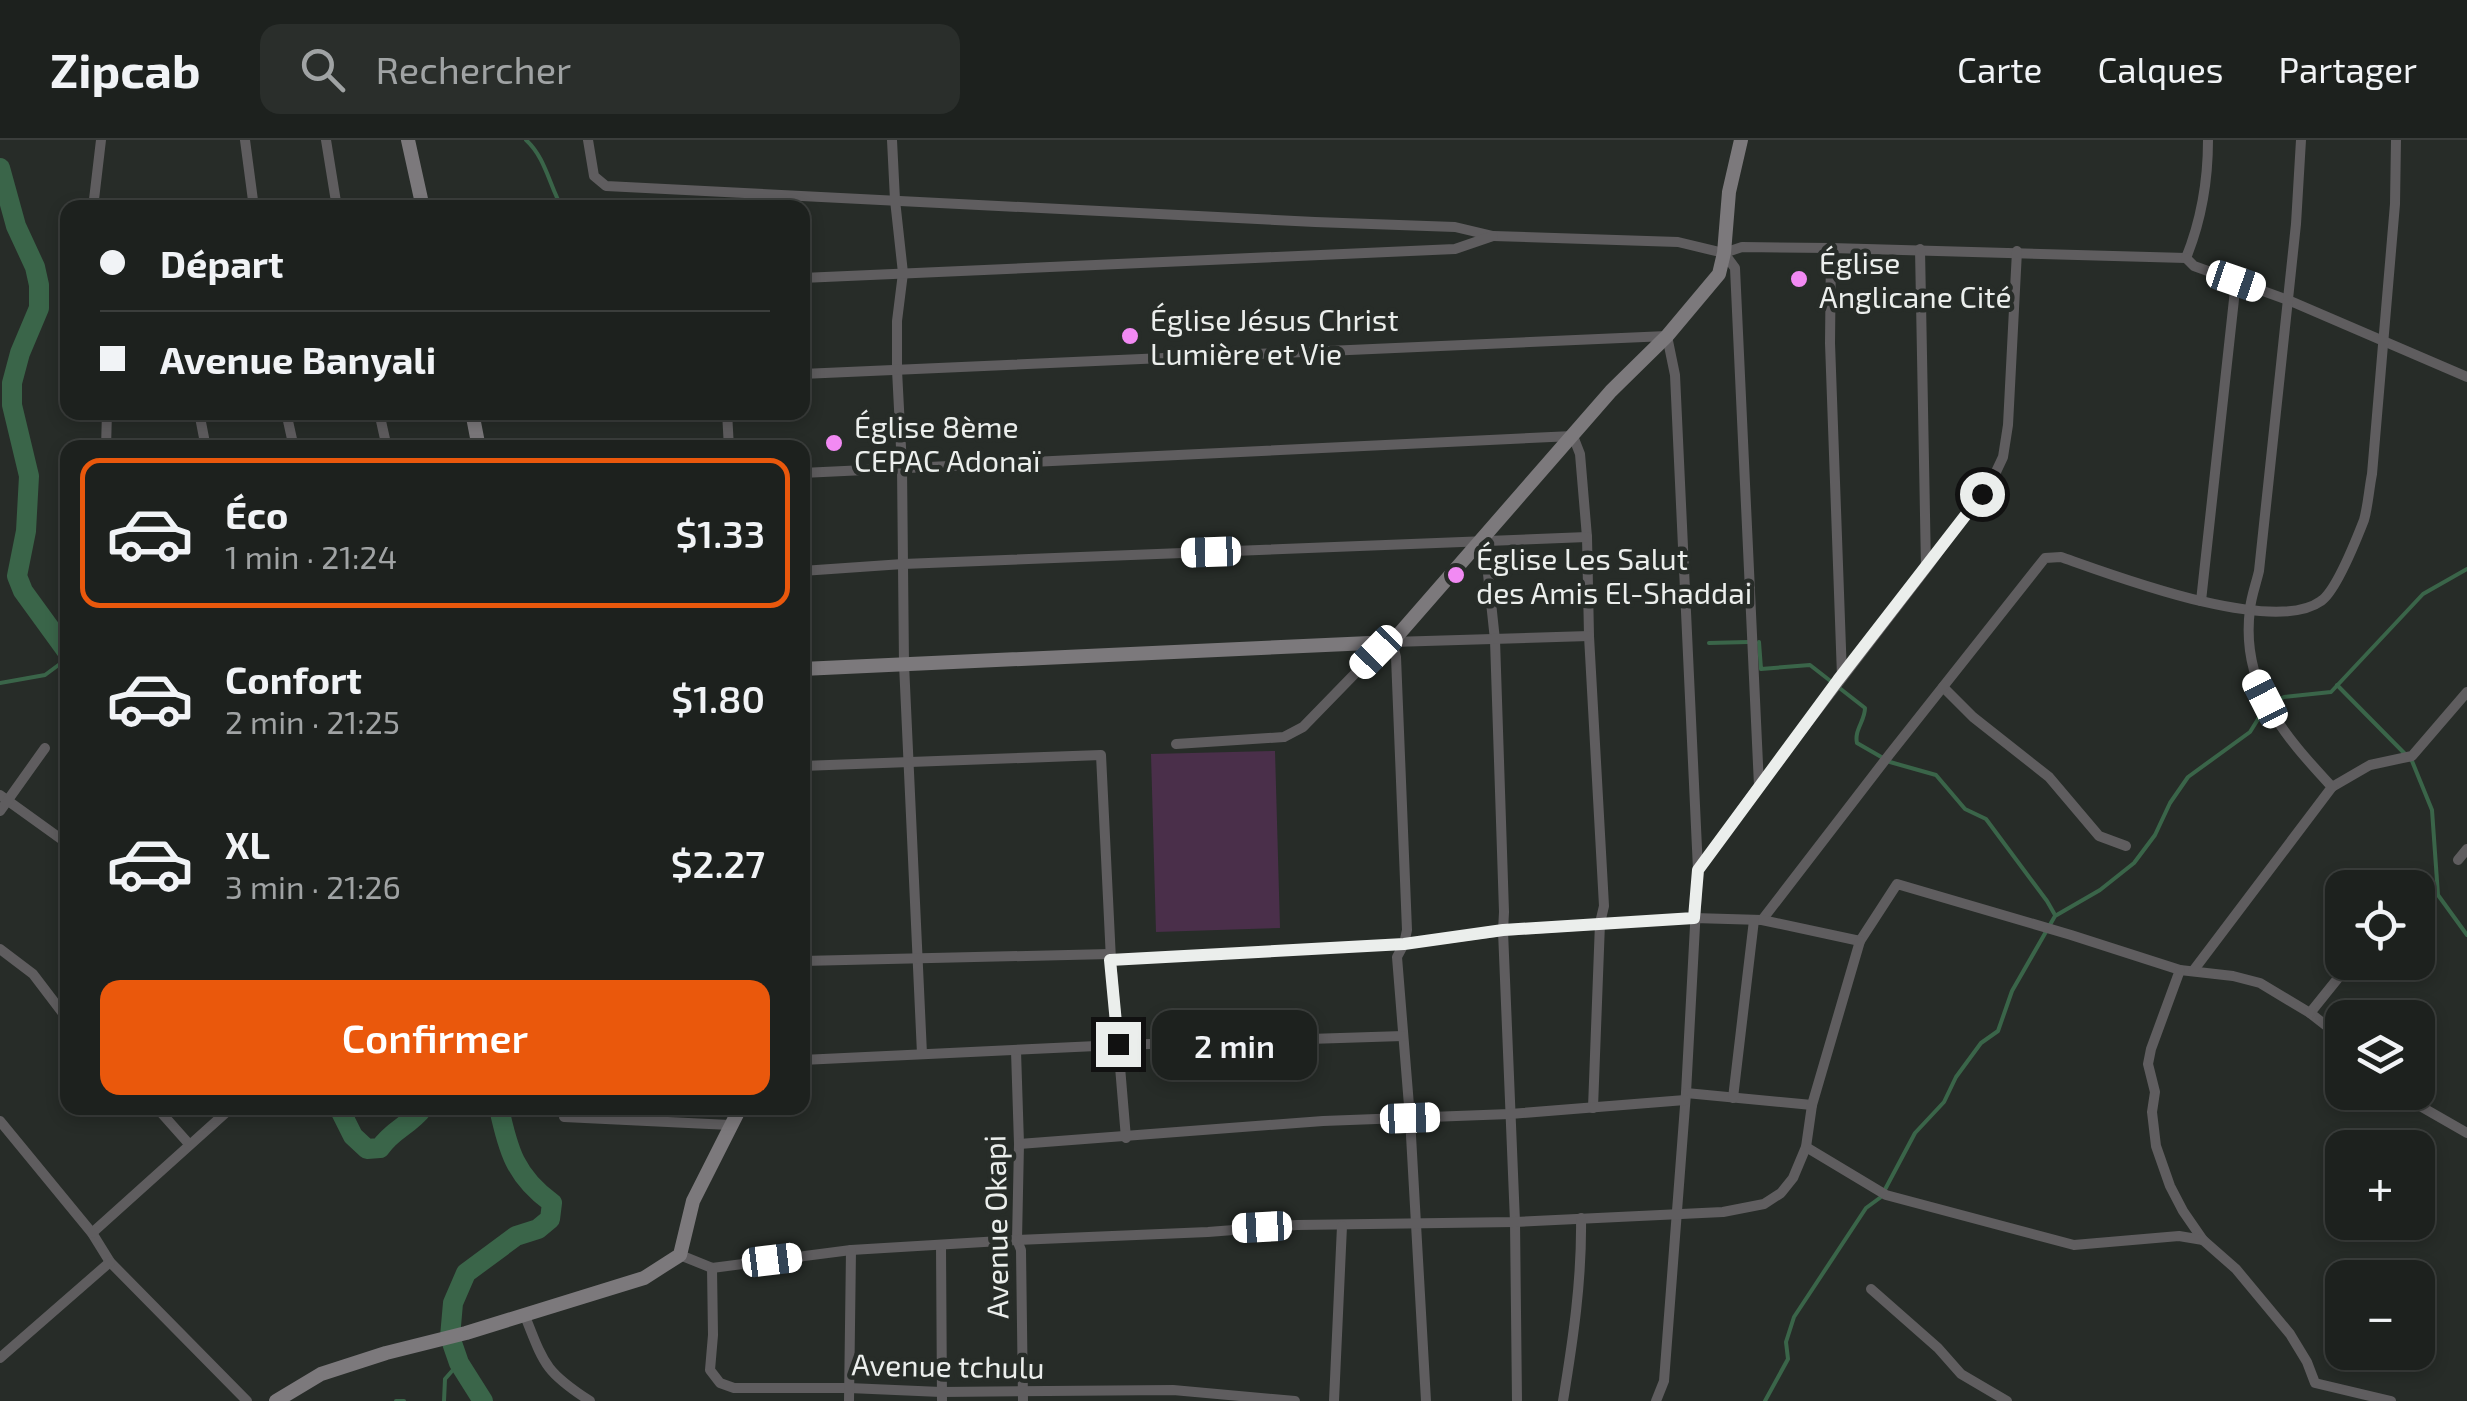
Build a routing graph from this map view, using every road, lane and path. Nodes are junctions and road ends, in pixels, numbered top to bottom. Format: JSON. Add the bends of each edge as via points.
{"nodes":[{"id":1,"x":101,"y":140,"type":"edge"},
{"id":2,"x":246,"y":140,"type":"edge"},
{"id":3,"x":326,"y":140,"type":"edge"},
{"id":4,"x":408,"y":140,"type":"edge"},
{"id":5,"x":588,"y":140,"type":"edge"},
{"id":6,"x":892,"y":140,"type":"edge"},
{"id":7,"x":1740,"y":140,"type":"edge"},
{"id":8,"x":2208,"y":140,"type":"edge"},
{"id":9,"x":2301,"y":140,"type":"edge"},
{"id":10,"x":2396,"y":140,"type":"edge"},
{"id":11,"x":94,"y":200,"type":"edge"},
{"id":12,"x":253,"y":200,"type":"edge"},
{"id":13,"x":336,"y":200,"type":"edge"},
{"id":14,"x":422,"y":200,"type":"edge"},
{"id":15,"x":895,"y":200,"type":"junction"},
{"id":16,"x":1493,"y":236,"type":"junction"},
{"id":17,"x":1831,"y":248,"type":"junction"},
{"id":18,"x":1920,"y":249,"type":"junction"},
{"id":19,"x":2017,"y":251,"type":"junction"},
{"id":20,"x":1724,"y":253,"type":"junction"},
{"id":21,"x":2186,"y":258,"type":"junction"},
{"id":22,"x":903,"y":272,"type":"junction"},
{"id":23,"x":810,"y":278,"type":"edge"},
{"id":24,"x":2236,"y":281,"type":"junction"},
{"id":25,"x":2288,"y":300,"type":"junction"},
{"id":26,"x":1667,"y":336,"type":"junction"},
{"id":27,"x":2384,"y":342,"type":"junction"},
{"id":28,"x":896,"y":370,"type":"junction"},
{"id":29,"x":810,"y":374,"type":"edge"},
{"id":30,"x":2467,"y":377,"type":"edge"},
{"id":31,"x":1573,"y":436,"type":"junction"},
{"id":32,"x":902,"y":467,"type":"junction"},
{"id":33,"x":810,"y":473,"type":"edge"},
{"id":34,"x":1586,"y":537,"type":"junction"},
{"id":35,"x":1480,"y":540,"type":"junction"},
{"id":36,"x":904,"y":564,"type":"junction"},
{"id":37,"x":1926,"y":569,"type":"junction"},
{"id":38,"x":810,"y":571,"type":"edge"},
{"id":39,"x":2201,"y":601,"type":"junction"},
{"id":40,"x":2250,"y":610,"type":"junction"},
{"id":41,"x":1589,"y":636,"type":"junction"},
{"id":42,"x":1495,"y":640,"type":"junction"},
{"id":43,"x":1392,"y":642,"type":"junction"},
{"id":44,"x":904,"y":664,"type":"junction"},
{"id":45,"x":810,"y":669,"type":"edge"},
{"id":46,"x":1838,"y":681,"type":"junction"},
{"id":47,"x":1943,"y":688,"type":"junction"},
{"id":48,"x":2467,"y":692,"type":"edge"},
{"id":49,"x":1176,"y":744,"type":"dead end"},
{"id":50,"x":45,"y":748,"type":"dead end"},
{"id":51,"x":908,"y":762,"type":"junction"},
{"id":52,"x":810,"y":766,"type":"edge"},
{"id":53,"x":1758,"y":786,"type":"junction"},
{"id":54,"x":2332,"y":788,"type":"junction"},
{"id":55,"x":4,"y":798,"type":"edge"},
{"id":56,"x":0,"y":811,"type":"edge"},
{"id":57,"x":60,"y":838,"type":"edge"},
{"id":58,"x":2126,"y":846,"type":"dead end"},
{"id":59,"x":2467,"y":849,"type":"edge"},
{"id":60,"x":2458,"y":860,"type":"dead end"},
{"id":61,"x":1698,"y":870,"type":"junction"},
{"id":62,"x":1694,"y":918,"type":"junction"},
{"id":63,"x":1758,"y":920,"type":"junction"},
{"id":64,"x":1600,"y":924,"type":"junction"},
{"id":65,"x":1503,"y":930,"type":"junction"},
{"id":66,"x":1860,"y":941,"type":"junction"},
{"id":67,"x":1404,"y":944,"type":"junction"},
{"id":68,"x":0,"y":950,"type":"edge"},
{"id":69,"x":1110,"y":957,"type":"junction"},
{"id":70,"x":918,"y":958,"type":"junction"},
{"id":71,"x":810,"y":961,"type":"edge"},
{"id":72,"x":2180,"y":970,"type":"junction"},
{"id":73,"x":2193,"y":971,"type":"junction"},
{"id":74,"x":2337,"y":980,"type":"edge"},
{"id":75,"x":60,"y":1009,"type":"edge"},
{"id":76,"x":2310,"y":1013,"type":"junction"},
{"id":77,"x":2325,"y":1025,"type":"edge"},
{"id":78,"x":1403,"y":1036,"type":"junction"},
{"id":79,"x":1118,"y":1044,"type":"junction"},
{"id":80,"x":1016,"y":1051,"type":"junction"},
{"id":81,"x":922,"y":1054,"type":"junction"},
{"id":82,"x":810,"y":1060,"type":"edge"},
{"id":83,"x":1685,"y":1097,"type":"junction"},
{"id":84,"x":1734,"y":1098,"type":"junction"},
{"id":85,"x":1812,"y":1105,"type":"junction"},
{"id":86,"x":1593,"y":1108,"type":"junction"},
{"id":87,"x":2427,"y":1110,"type":"edge"},
{"id":88,"x":1510,"y":1114,"type":"junction"},
{"id":89,"x":163,"y":1115,"type":"edge"},
{"id":90,"x":223,"y":1115,"type":"edge"},
{"id":91,"x":736,"y":1115,"type":"edge"},
{"id":92,"x":564,"y":1117,"type":"dead end"},
{"id":93,"x":1410,"y":1118,"type":"junction"},
{"id":94,"x":0,"y":1121,"type":"edge"},
{"id":95,"x":730,"y":1125,"type":"junction"},
{"id":96,"x":2467,"y":1132,"type":"edge"},
{"id":97,"x":1126,"y":1138,"type":"junction"},
{"id":98,"x":190,"y":1144,"type":"junction"},
{"id":99,"x":1019,"y":1144,"type":"junction"},
{"id":100,"x":1806,"y":1146,"type":"junction"},
{"id":101,"x":1677,"y":1214,"type":"junction"},
{"id":102,"x":1581,"y":1218,"type":"junction"},
{"id":103,"x":1515,"y":1222,"type":"junction"},
{"id":104,"x":1416,"y":1224,"type":"junction"},
{"id":105,"x":1342,"y":1226,"type":"junction"},
{"id":106,"x":92,"y":1232,"type":"junction"},
{"id":107,"x":1017,"y":1240,"type":"junction"},
{"id":108,"x":2204,"y":1240,"type":"junction"},
{"id":109,"x":940,"y":1246,"type":"junction"},
{"id":110,"x":852,"y":1250,"type":"junction"},
{"id":111,"x":680,"y":1255,"type":"junction"},
{"id":112,"x":110,"y":1262,"type":"junction"},
{"id":113,"x":712,"y":1268,"type":"junction"},
{"id":114,"x":1871,"y":1289,"type":"dead end"},
{"id":115,"x":525,"y":1316,"type":"junction"},
{"id":116,"x":0,"y":1358,"type":"edge"},
{"id":117,"x":849,"y":1388,"type":"junction"},
{"id":118,"x":942,"y":1396,"type":"edge"},
{"id":119,"x":1022,"y":1396,"type":"edge"},
{"id":120,"x":247,"y":1401,"type":"edge"},
{"id":121,"x":276,"y":1401,"type":"edge"},
{"id":122,"x":590,"y":1401,"type":"edge"},
{"id":123,"x":849,"y":1401,"type":"edge"},
{"id":124,"x":1295,"y":1401,"type":"edge"},
{"id":125,"x":1334,"y":1401,"type":"edge"},
{"id":126,"x":1426,"y":1401,"type":"edge"},
{"id":127,"x":1516,"y":1401,"type":"edge"},
{"id":128,"x":1563,"y":1401,"type":"edge"},
{"id":129,"x":1656,"y":1401,"type":"edge"},
{"id":130,"x":2007,"y":1401,"type":"edge"},
{"id":131,"x":2391,"y":1401,"type":"edge"}],
"edges":[{"from":1,"to":11,"type":"street"},
{"from":2,"to":12,"type":"street"},
{"from":3,"to":13,"type":"street"},
{"from":4,"to":14,"type":"street"},
{"from":5,"to":15,"type":"street","via":[[594,176],[606,186]]},
{"from":6,"to":15,"type":"street"},
{"from":7,"to":20,"type":"street"},
{"from":8,"to":21,"type":"street","via":[[2198,230]]},
{"from":9,"to":25,"type":"street"},
{"from":10,"to":27,"type":"street"},
{"from":15,"to":16,"type":"street","via":[[1455,227]]},
{"from":15,"to":22,"type":"street"},
{"from":16,"to":20,"type":"street","via":[[1678,242]]},
{"from":16,"to":22,"type":"street","via":[[1455,249]]},
{"from":17,"to":18,"type":"street"},
{"from":17,"to":20,"type":"street","via":[[1742,247]]},
{"from":17,"to":46,"type":"street"},
{"from":18,"to":19,"type":"street"},
{"from":18,"to":37,"type":"street"},
{"from":19,"to":21,"type":"street"},
{"from":19,"to":37,"type":"street","via":[[2003,457]]},
{"from":20,"to":26,"type":"street","via":[[1719,274]]},
{"from":20,"to":53,"type":"street","via":[[1735,268]]},
{"from":21,"to":24,"type":"street"},
{"from":22,"to":23,"type":"street"},
{"from":22,"to":28,"type":"street"},
{"from":24,"to":25,"type":"street"},
{"from":24,"to":39,"type":"street"},
{"from":25,"to":27,"type":"street"},
{"from":25,"to":40,"type":"street"},
{"from":26,"to":28,"type":"street"},
{"from":26,"to":31,"type":"street"},
{"from":26,"to":61,"type":"street","via":[[1675,375]]},
{"from":27,"to":30,"type":"street"},
{"from":27,"to":40,"type":"street","via":[[2364,518],[2331,592],[2300,611]]},
{"from":28,"to":29,"type":"street"},
{"from":28,"to":32,"type":"street"},
{"from":31,"to":32,"type":"street"},
{"from":31,"to":34,"type":"street"},
{"from":31,"to":35,"type":"street"},
{"from":32,"to":33,"type":"street"},
{"from":32,"to":36,"type":"street"},
{"from":34,"to":35,"type":"street"},
{"from":34,"to":41,"type":"street"},
{"from":35,"to":36,"type":"street"},
{"from":35,"to":42,"type":"street"},
{"from":35,"to":43,"type":"street"},
{"from":36,"to":38,"type":"street"},
{"from":36,"to":44,"type":"street"},
{"from":37,"to":46,"type":"street"},
{"from":39,"to":40,"type":"street"},
{"from":39,"to":47,"type":"street","via":[[2061,557],[2045,558]]},
{"from":40,"to":54,"type":"street","via":[[2254,677],[2290,742]]},
{"from":41,"to":42,"type":"street"},
{"from":41,"to":64,"type":"street"},
{"from":42,"to":43,"type":"street"},
{"from":42,"to":65,"type":"street"},
{"from":43,"to":44,"type":"street"},
{"from":43,"to":49,"type":"street","via":[[1303,727],[1284,737]]},
{"from":43,"to":67,"type":"street"},
{"from":44,"to":45,"type":"street"},
{"from":44,"to":51,"type":"street"},
{"from":46,"to":53,"type":"street"},
{"from":47,"to":58,"type":"street","via":[[2049,777],[2099,836]]},
{"from":47,"to":63,"type":"street"},
{"from":48,"to":54,"type":"street","via":[[2412,756],[2370,764]]},
{"from":50,"to":55,"type":"street"},
{"from":51,"to":52,"type":"street"},
{"from":51,"to":69,"type":"street","via":[[1101,754]]},
{"from":51,"to":70,"type":"street"},
{"from":53,"to":61,"type":"street"},
{"from":54,"to":73,"type":"street"},
{"from":55,"to":56,"type":"street"},
{"from":55,"to":57,"type":"street"},
{"from":59,"to":60,"type":"street"},
{"from":61,"to":62,"type":"street"},
{"from":62,"to":63,"type":"street"},
{"from":62,"to":64,"type":"street"},
{"from":62,"to":83,"type":"street"},
{"from":63,"to":66,"type":"street"},
{"from":63,"to":84,"type":"street"},
{"from":64,"to":65,"type":"street"},
{"from":64,"to":86,"type":"street"},
{"from":65,"to":67,"type":"street"},
{"from":65,"to":88,"type":"street"},
{"from":66,"to":72,"type":"street","via":[[1897,884]]},
{"from":66,"to":85,"type":"street"},
{"from":67,"to":69,"type":"street"},
{"from":67,"to":78,"type":"street","via":[[1397,957]]},
{"from":68,"to":75,"type":"street","via":[[33,974]]},
{"from":69,"to":70,"type":"street"},
{"from":69,"to":79,"type":"street"},
{"from":70,"to":71,"type":"street"},
{"from":70,"to":81,"type":"street"},
{"from":72,"to":73,"type":"street"},
{"from":72,"to":108,"type":"street","via":[[2150,1049],[2152,1112],[2170,1186]]},
{"from":73,"to":76,"type":"street","via":[[2260,983]]},
{"from":74,"to":76,"type":"street"},
{"from":76,"to":77,"type":"street"},
{"from":78,"to":79,"type":"street"},
{"from":78,"to":93,"type":"street"},
{"from":79,"to":80,"type":"street"},
{"from":79,"to":97,"type":"street"},
{"from":80,"to":81,"type":"street"},
{"from":80,"to":99,"type":"street","name":"Avenue Okapi"},
{"from":81,"to":82,"type":"street"},
{"from":83,"to":84,"type":"street"},
{"from":83,"to":86,"type":"street"},
{"from":83,"to":101,"type":"street"},
{"from":84,"to":85,"type":"street"},
{"from":85,"to":100,"type":"street"},
{"from":86,"to":88,"type":"street"},
{"from":87,"to":96,"type":"street"},
{"from":88,"to":93,"type":"street"},
{"from":88,"to":103,"type":"street"},
{"from":89,"to":98,"type":"street"},
{"from":90,"to":98,"type":"street"},
{"from":91,"to":95,"type":"street"},
{"from":92,"to":95,"type":"street"},
{"from":93,"to":97,"type":"street"},
{"from":93,"to":104,"type":"street"},
{"from":94,"to":106,"type":"street"},
{"from":95,"to":111,"type":"street","via":[[693,1201]]},
{"from":97,"to":99,"type":"street"},
{"from":98,"to":106,"type":"street"},
{"from":99,"to":107,"type":"street","name":"Avenue Okapi"},
{"from":100,"to":101,"type":"street","via":[[1793,1178],[1764,1204]]},
{"from":100,"to":108,"type":"street","via":[[1882,1194],[2074,1245]]},
{"from":101,"to":102,"type":"street"},
{"from":101,"to":129,"type":"street","via":[[1664,1381]]},
{"from":102,"to":103,"type":"street"},
{"from":102,"to":128,"type":"street","via":[[1582,1261]]},
{"from":103,"to":104,"type":"street"},
{"from":103,"to":127,"type":"street"},
{"from":104,"to":105,"type":"street"},
{"from":104,"to":126,"type":"street"},
{"from":105,"to":107,"type":"street"},
{"from":105,"to":125,"type":"street"},
{"from":106,"to":112,"type":"street"},
{"from":107,"to":109,"type":"street"},
{"from":107,"to":119,"type":"street","name":"Avenue Okapi"},
{"from":108,"to":131,"type":"street","via":[[2290,1334],[2315,1383]]},
{"from":109,"to":110,"type":"street"},
{"from":109,"to":118,"type":"street"},
{"from":110,"to":113,"type":"street"},
{"from":110,"to":117,"type":"street"},
{"from":111,"to":113,"type":"street"},
{"from":111,"to":115,"type":"street","via":[[644,1278]]},
{"from":112,"to":116,"type":"street"},
{"from":112,"to":120,"type":"street"},
{"from":113,"to":117,"type":"street","name":"Avenue tchulu","via":[[710,1370],[720,1383]]},
{"from":114,"to":130,"type":"street","via":[[1961,1374]]},
{"from":115,"to":121,"type":"street","via":[[321,1374]]},
{"from":115,"to":122,"type":"street","via":[[545,1365]]},
{"from":117,"to":118,"type":"street","name":"Avenue tchulu"},
{"from":117,"to":123,"type":"street"},
{"from":118,"to":119,"type":"street","name":"Avenue tchulu"},
{"from":119,"to":124,"type":"street","name":"Avenue tchulu","via":[[1173,1390]]}]}
